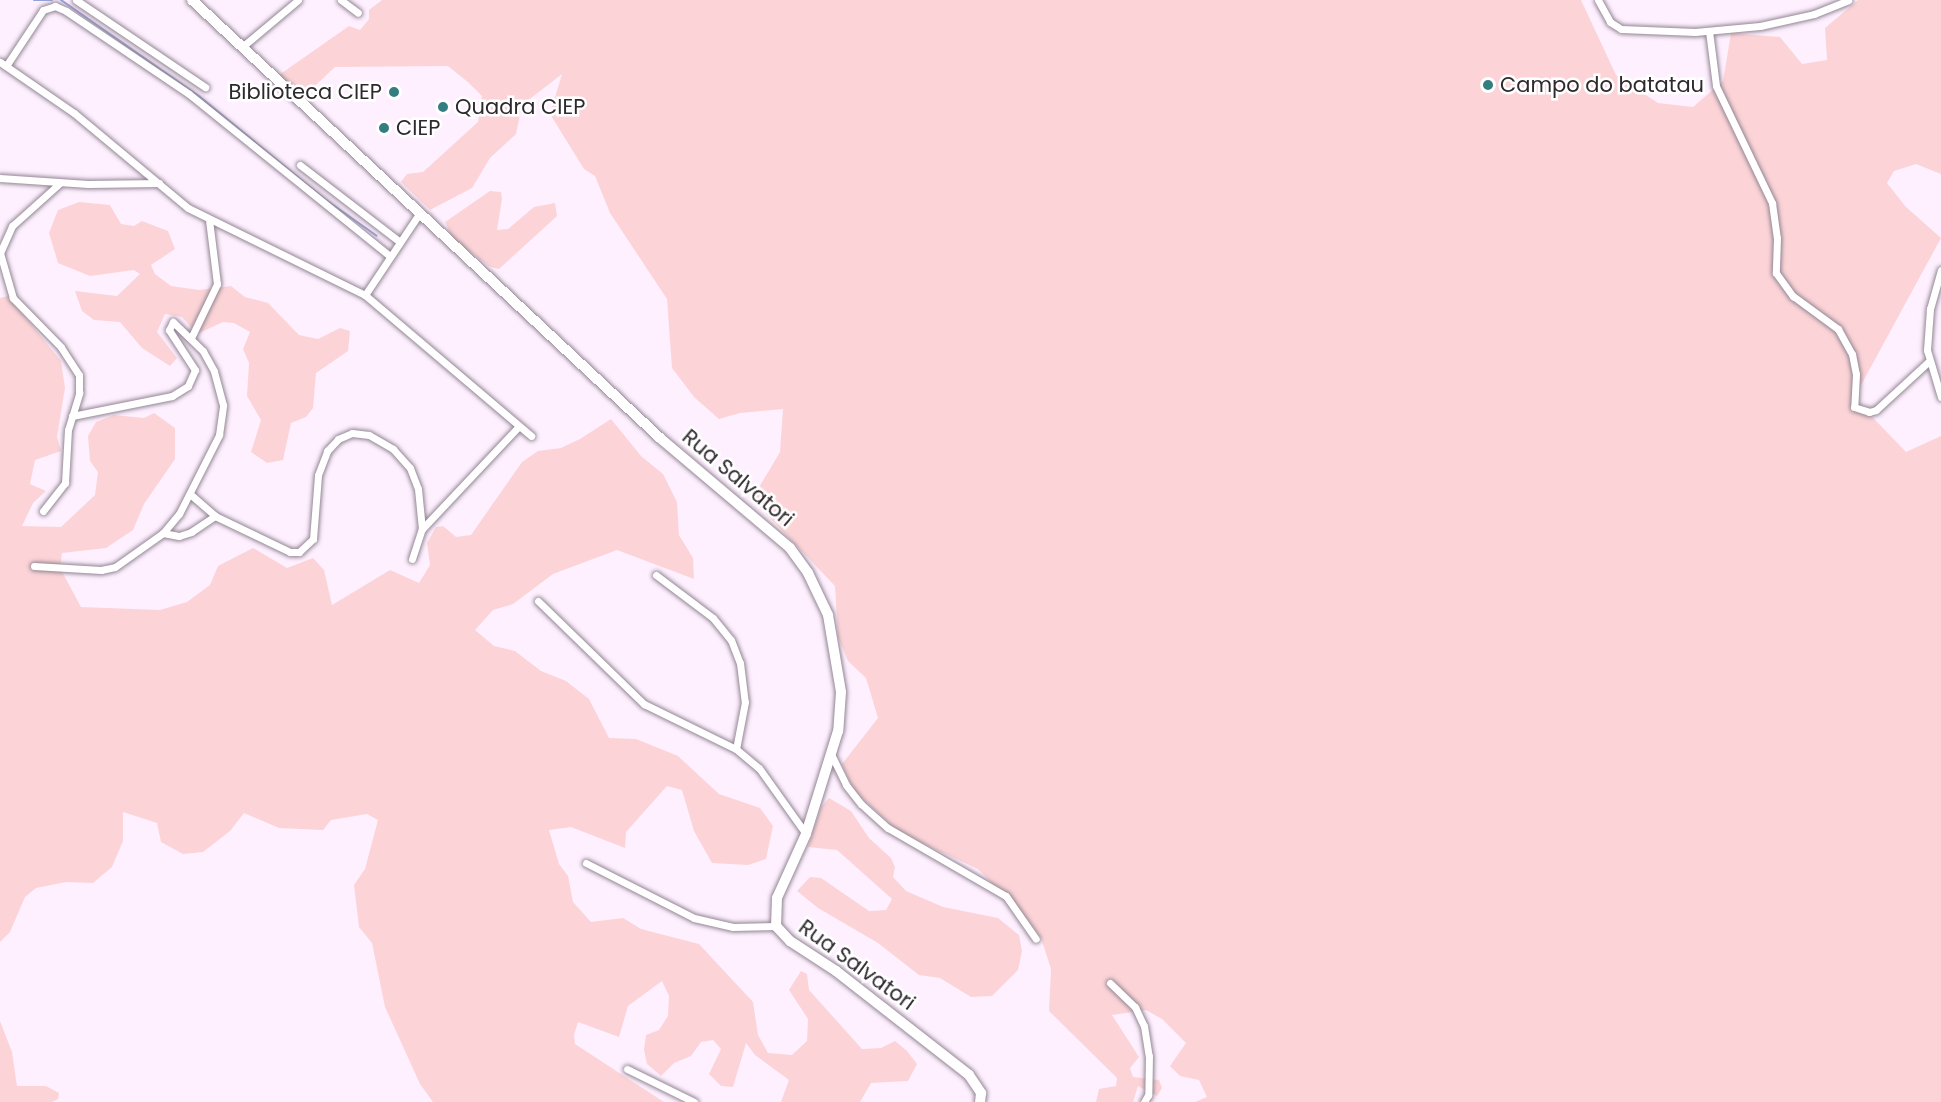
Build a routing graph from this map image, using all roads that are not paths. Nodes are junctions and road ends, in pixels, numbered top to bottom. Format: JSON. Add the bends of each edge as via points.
{"nodes":[{"id":1,"x":76,"y":0,"type":"edge"},
{"id":2,"x":192,"y":0,"type":"edge"},
{"id":3,"x":298,"y":0,"type":"edge"},
{"id":4,"x":341,"y":0,"type":"edge"},
{"id":5,"x":1598,"y":0,"type":"edge"},
{"id":6,"x":1848,"y":0,"type":"edge"},
{"id":7,"x":358,"y":14,"type":"dead end"},
{"id":8,"x":1709,"y":31,"type":"junction"},
{"id":9,"x":242,"y":47,"type":"junction"},
{"id":10,"x":3,"y":64,"type":"edge"},
{"id":11,"x":205,"y":87,"type":"dead end"},
{"id":12,"x":300,"y":165,"type":"dead end"},
{"id":13,"x":0,"y":178,"type":"edge"},
{"id":14,"x":60,"y":183,"type":"junction"},
{"id":15,"x":159,"y":183,"type":"junction"},
{"id":16,"x":419,"y":214,"type":"junction"},
{"id":17,"x":209,"y":220,"type":"junction"},
{"id":18,"x":400,"y":242,"type":"junction"},
{"id":19,"x":390,"y":256,"type":"junction"},
{"id":20,"x":1941,"y":270,"type":"edge"},
{"id":21,"x":365,"y":295,"type":"junction"},
{"id":22,"x":191,"y":338,"type":"junction"},
{"id":23,"x":1928,"y":362,"type":"junction"},
{"id":24,"x":1941,"y":397,"type":"edge"},
{"id":25,"x":72,"y":416,"type":"junction"},
{"id":26,"x":519,"y":426,"type":"junction"},
{"id":27,"x":531,"y":436,"type":"dead end"},
{"id":28,"x":190,"y":494,"type":"junction"},
{"id":29,"x":43,"y":511,"type":"dead end"},
{"id":30,"x":215,"y":516,"type":"junction"},
{"id":31,"x":422,"y":529,"type":"junction"},
{"id":32,"x":163,"y":533,"type":"junction"},
{"id":33,"x":412,"y":559,"type":"dead end"},
{"id":34,"x":34,"y":566,"type":"dead end"},
{"id":35,"x":656,"y":575,"type":"dead end"},
{"id":36,"x":538,"y":601,"type":"dead end"},
{"id":37,"x":736,"y":749,"type":"junction"},
{"id":38,"x":831,"y":754,"type":"junction"},
{"id":39,"x":806,"y":834,"type":"junction"},
{"id":40,"x":586,"y":862,"type":"dead end"},
{"id":41,"x":776,"y":926,"type":"junction"},
{"id":42,"x":1036,"y":939,"type":"dead end"},
{"id":43,"x":1110,"y":983,"type":"dead end"},
{"id":44,"x":627,"y":1069,"type":"dead end"},
{"id":45,"x":694,"y":1102,"type":"edge"},
{"id":46,"x":980,"y":1102,"type":"edge"},
{"id":47,"x":1144,"y":1102,"type":"edge"}],
"edges":[{"from":1,"to":11,"type":"street"},
{"from":2,"to":9,"type":"street","name":"Rua Salvatori"},
{"from":3,"to":9,"type":"street"},
{"from":4,"to":7,"type":"street"},
{"from":5,"to":8,"type":"street","via":[[1610,22],[1621,29]]},
{"from":6,"to":8,"type":"street","via":[[1814,14]]},
{"from":8,"to":23,"type":"street","via":[[1716,86],[1772,203],[1778,237],[1776,273],[1793,296],[1838,329],[1852,354],[1856,374],[1854,407],[1876,410]]},
{"from":9,"to":16,"type":"street","name":"Rua Salvatori"},
{"from":10,"to":15,"type":"street","via":[[74,113]]},
{"from":10,"to":19,"type":"street","via":[[43,10],[55,6],[66,10],[189,94]]},
{"from":12,"to":18,"type":"street"},
{"from":13,"to":14,"type":"street"},
{"from":14,"to":15,"type":"street"},
{"from":14,"to":25,"type":"street","via":[[12,226],[0,254],[14,298],[74,363],[79,393]]},
{"from":15,"to":17,"type":"street"},
{"from":16,"to":18,"type":"street"},
{"from":16,"to":38,"type":"street","name":"Rua Salvatori","via":[[660,438],[790,548],[808,573],[828,615],[836,651],[841,692],[838,731]]},
{"from":17,"to":21,"type":"street"},
{"from":17,"to":22,"type":"street","via":[[217,284]]},
{"from":18,"to":19,"type":"street"},
{"from":19,"to":21,"type":"street"},
{"from":20,"to":23,"type":"street","via":[[1930,309]]},
{"from":21,"to":26,"type":"street"},
{"from":22,"to":25,"type":"street","via":[[180,325],[170,324],[169,330],[195,370],[188,386],[172,396]]},
{"from":22,"to":28,"type":"street","via":[[214,371],[223,413],[219,435]]},
{"from":23,"to":24,"type":"street"},
{"from":25,"to":29,"type":"street","via":[[65,483]]},
{"from":26,"to":27,"type":"street"},
{"from":26,"to":31,"type":"street"},
{"from":28,"to":30,"type":"street"},
{"from":28,"to":32,"type":"street"},
{"from":30,"to":31,"type":"street","via":[[290,552],[308,548],[314,528],[318,476],[327,451],[338,439],[352,433],[369,435],[385,444],[410,468],[418,489]]},
{"from":30,"to":32,"type":"street","via":[[179,536]]},
{"from":31,"to":33,"type":"street"},
{"from":32,"to":34,"type":"street","via":[[115,567],[101,570]]},
{"from":35,"to":37,"type":"street","via":[[713,618],[731,640],[740,663],[745,702]]},
{"from":36,"to":37,"type":"street","via":[[644,704]]},
{"from":37,"to":39,"type":"street","via":[[769,778]]},
{"from":38,"to":39,"type":"street","name":"Rua Salvatori"},
{"from":38,"to":42,"type":"street","via":[[846,785],[861,804],[888,828],[1006,896]]},
{"from":39,"to":41,"type":"street","name":"Rua Salvatori","via":[[777,898]]},
{"from":40,"to":41,"type":"street","via":[[694,918],[733,927]]},
{"from":41,"to":46,"type":"street","name":"Rua Salvatori","via":[[790,941],[836,971],[969,1075],[981,1093]]},
{"from":43,"to":47,"type":"street","via":[[1135,1006],[1144,1026],[1149,1056],[1148,1095]]},
{"from":44,"to":45,"type":"street"}]}
